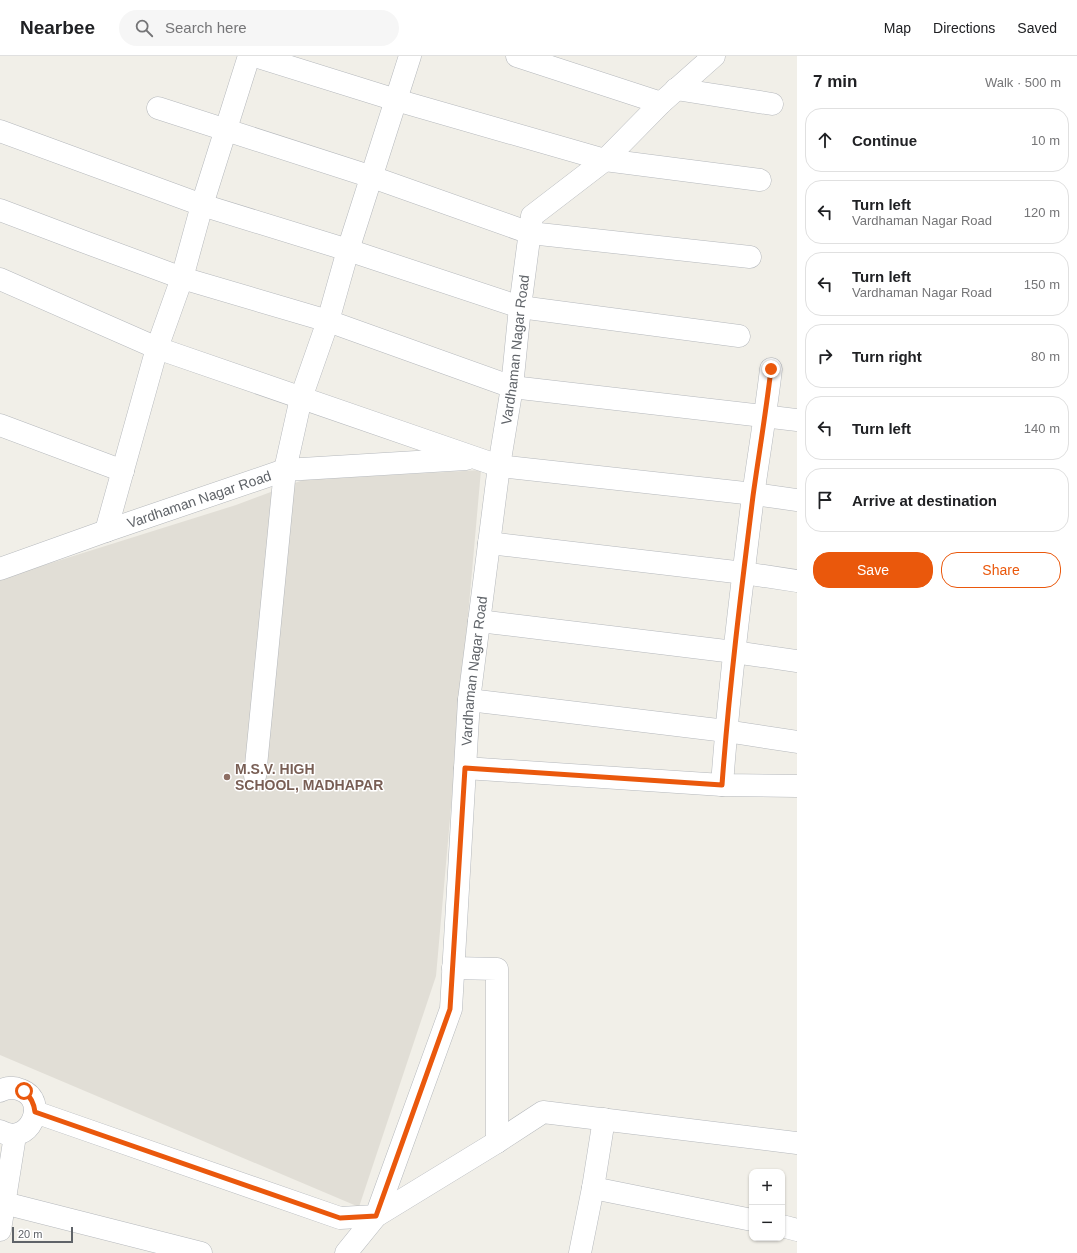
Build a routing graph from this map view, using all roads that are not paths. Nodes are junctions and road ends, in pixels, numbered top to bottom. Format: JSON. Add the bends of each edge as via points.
{"nodes":[{"id":1,"x":249,"y":56,"type":"edge"},
{"id":2,"x":255,"y":56,"type":"edge"},
{"id":3,"x":410,"y":56,"type":"edge"},
{"id":4,"x":517,"y":56,"type":"edge"},
{"id":5,"x":714,"y":56,"type":"edge"},
{"id":6,"x":669,"y":96,"type":"junction"},
{"id":7,"x":396,"y":100,"type":"junction"},
{"id":8,"x":772,"y":104,"type":"dead end"},
{"id":9,"x":158,"y":108,"type":"dead end"},
{"id":10,"x":226,"y":130,"type":"junction"},
{"id":11,"x":0,"y":131,"type":"edge"},
{"id":12,"x":604,"y":160,"type":"junction"},
{"id":13,"x":372,"y":177,"type":"junction"},
{"id":14,"x":760,"y":180,"type":"dead end"},
{"id":15,"x":202,"y":205,"type":"junction"},
{"id":16,"x":0,"y":210,"type":"edge"},
{"id":17,"x":530,"y":233,"type":"junction"},
{"id":18,"x":348,"y":250,"type":"junction"},
{"id":19,"x":750,"y":257,"type":"dead end"},
{"id":20,"x":182,"y":278,"type":"junction"},
{"id":21,"x":0,"y":280,"type":"edge"},
{"id":22,"x":520,"y":307,"type":"junction"},
{"id":23,"x":328,"y":322,"type":"junction"},
{"id":24,"x":739,"y":336,"type":"dead end"},
{"id":25,"x":157,"y":348,"type":"junction"},
{"id":26,"x":771,"y":369,"type":"dead end"},
{"id":27,"x":512,"y":387,"type":"junction"},
{"id":28,"x":301,"y":398,"type":"junction"},
{"id":29,"x":766,"y":416,"type":"junction"},
{"id":30,"x":797,"y":420,"type":"edge"},
{"id":31,"x":0,"y":425,"type":"edge"},
{"id":32,"x":478,"y":458,"type":"junction"},
{"id":33,"x":499,"y":466,"type":"junction"},
{"id":34,"x":285,"y":470,"type":"junction"},
{"id":35,"x":123,"y":471,"type":"junction"},
{"id":36,"x":754,"y":494,"type":"junction"},
{"id":37,"x":797,"y":500,"type":"edge"},
{"id":38,"x":106,"y":531,"type":"junction"},
{"id":39,"x":489,"y":543,"type":"junction"},
{"id":40,"x":0,"y":569,"type":"edge"},
{"id":41,"x":744,"y":573,"type":"junction"},
{"id":42,"x":797,"y":581,"type":"edge"},
{"id":43,"x":479,"y":621,"type":"junction"},
{"id":44,"x":734,"y":652,"type":"junction"},
{"id":45,"x":797,"y":661,"type":"edge"},
{"id":46,"x":469,"y":700,"type":"junction"},
{"id":47,"x":726,"y":731,"type":"junction"},
{"id":48,"x":797,"y":742,"type":"edge"},
{"id":49,"x":465,"y":768,"type":"junction"},
{"id":50,"x":255,"y":776,"type":"dead end"},
{"id":51,"x":722,"y":785,"type":"junction"},
{"id":52,"x":797,"y":786,"type":"edge"},
{"id":53,"x":453,"y":968,"type":"junction"},
{"id":54,"x":2,"y":1088,"type":"edge"},
{"id":55,"x":35,"y":1112,"type":"junction"},
{"id":56,"x":604,"y":1119,"type":"junction"},
{"id":57,"x":6,"y":1133,"type":"edge"},
{"id":58,"x":497,"y":1142,"type":"junction"},
{"id":59,"x":797,"y":1144,"type":"edge"},
{"id":60,"x":593,"y":1188,"type":"junction"},
{"id":61,"x":4,"y":1203,"type":"junction"},
{"id":62,"x":376,"y":1216,"type":"junction"},
{"id":63,"x":749,"y":1219,"type":"edge"},
{"id":64,"x":785,"y":1227,"type":"edge"},
{"id":65,"x":0,"y":1230,"type":"edge"},
{"id":66,"x":797,"y":1230,"type":"edge"},
{"id":67,"x":201,"y":1253,"type":"edge"},
{"id":68,"x":346,"y":1253,"type":"edge"},
{"id":69,"x":580,"y":1253,"type":"edge"}],
"edges":[{"from":1,"to":10,"type":"street"},
{"from":2,"to":7,"type":"street"},
{"from":3,"to":7,"type":"street"},
{"from":4,"to":6,"type":"street"},
{"from":5,"to":6,"type":"street","name":"Vardhaman Nagar Road"},
{"from":6,"to":8,"type":"street"},
{"from":6,"to":12,"type":"street","name":"Vardhaman Nagar Road"},
{"from":7,"to":12,"type":"street"},
{"from":7,"to":13,"type":"street"},
{"from":9,"to":10,"type":"street"},
{"from":10,"to":13,"type":"street"},
{"from":10,"to":15,"type":"street"},
{"from":11,"to":15,"type":"street"},
{"from":12,"to":14,"type":"street"},
{"from":12,"to":17,"type":"street","name":"Vardhaman Nagar Road","via":[[532,216]]},
{"from":13,"to":17,"type":"street"},
{"from":13,"to":18,"type":"street"},
{"from":15,"to":18,"type":"street"},
{"from":15,"to":20,"type":"street"},
{"from":16,"to":20,"type":"street"},
{"from":17,"to":19,"type":"street"},
{"from":17,"to":22,"type":"street","name":"Vardhaman Nagar Road"},
{"from":18,"to":22,"type":"street"},
{"from":18,"to":23,"type":"street"},
{"from":20,"to":23,"type":"street"},
{"from":20,"to":25,"type":"street"},
{"from":21,"to":25,"type":"street"},
{"from":22,"to":24,"type":"street"},
{"from":22,"to":27,"type":"street","name":"Vardhaman Nagar Road"},
{"from":23,"to":27,"type":"street"},
{"from":23,"to":28,"type":"street"},
{"from":25,"to":28,"type":"street"},
{"from":25,"to":35,"type":"street"},
{"from":26,"to":29,"type":"street"},
{"from":27,"to":29,"type":"street"},
{"from":27,"to":33,"type":"street","name":"Vardhaman Nagar Road"},
{"from":28,"to":32,"type":"street"},
{"from":28,"to":34,"type":"street"},
{"from":29,"to":30,"type":"street"},
{"from":29,"to":36,"type":"street"},
{"from":31,"to":35,"type":"street"},
{"from":32,"to":33,"type":"street"},
{"from":32,"to":34,"type":"street","name":"Vardhaman Nagar Road"},
{"from":33,"to":36,"type":"street"},
{"from":33,"to":39,"type":"street","name":"Vardhaman Nagar Road"},
{"from":34,"to":38,"type":"street","name":"Vardhaman Nagar Road"},
{"from":34,"to":50,"type":"street"},
{"from":35,"to":38,"type":"street"},
{"from":36,"to":37,"type":"street"},
{"from":36,"to":41,"type":"street"},
{"from":38,"to":40,"type":"street","name":"Vardhaman Nagar Road"},
{"from":39,"to":41,"type":"street"},
{"from":39,"to":43,"type":"street","name":"Vardhaman Nagar Road"},
{"from":41,"to":42,"type":"street"},
{"from":41,"to":44,"type":"street"},
{"from":43,"to":44,"type":"street"},
{"from":43,"to":46,"type":"street","name":"Vardhaman Nagar Road"},
{"from":44,"to":45,"type":"street"},
{"from":44,"to":47,"type":"street"},
{"from":46,"to":47,"type":"street"},
{"from":46,"to":49,"type":"street","name":"Vardhaman Nagar Road"},
{"from":47,"to":48,"type":"street"},
{"from":47,"to":51,"type":"street"},
{"from":49,"to":51,"type":"street"},
{"from":49,"to":53,"type":"street","name":"Vardhaman Nagar Road"},
{"from":51,"to":52,"type":"street"},
{"from":53,"to":58,"type":"street","via":[[496,968]]},
{"from":53,"to":62,"type":"street","name":"Vardhaman Nagar Road","via":[[450,1009]]},
{"from":54,"to":55,"type":"street","via":[[17,1088],[24,1091],[30,1096]]},
{"from":55,"to":57,"type":"street","via":[[28,1128],[20,1133]]},
{"from":55,"to":62,"type":"street","via":[[340,1218]]},
{"from":56,"to":58,"type":"street","via":[[543,1112]]},
{"from":56,"to":59,"type":"street"},
{"from":56,"to":60,"type":"street"},
{"from":57,"to":61,"type":"street","via":[[14,1142]]},
{"from":58,"to":62,"type":"street"},
{"from":60,"to":63,"type":"street"},
{"from":60,"to":69,"type":"street"},
{"from":61,"to":65,"type":"street"},
{"from":61,"to":67,"type":"street"},
{"from":62,"to":68,"type":"street"},
{"from":64,"to":66,"type":"street"}]}
